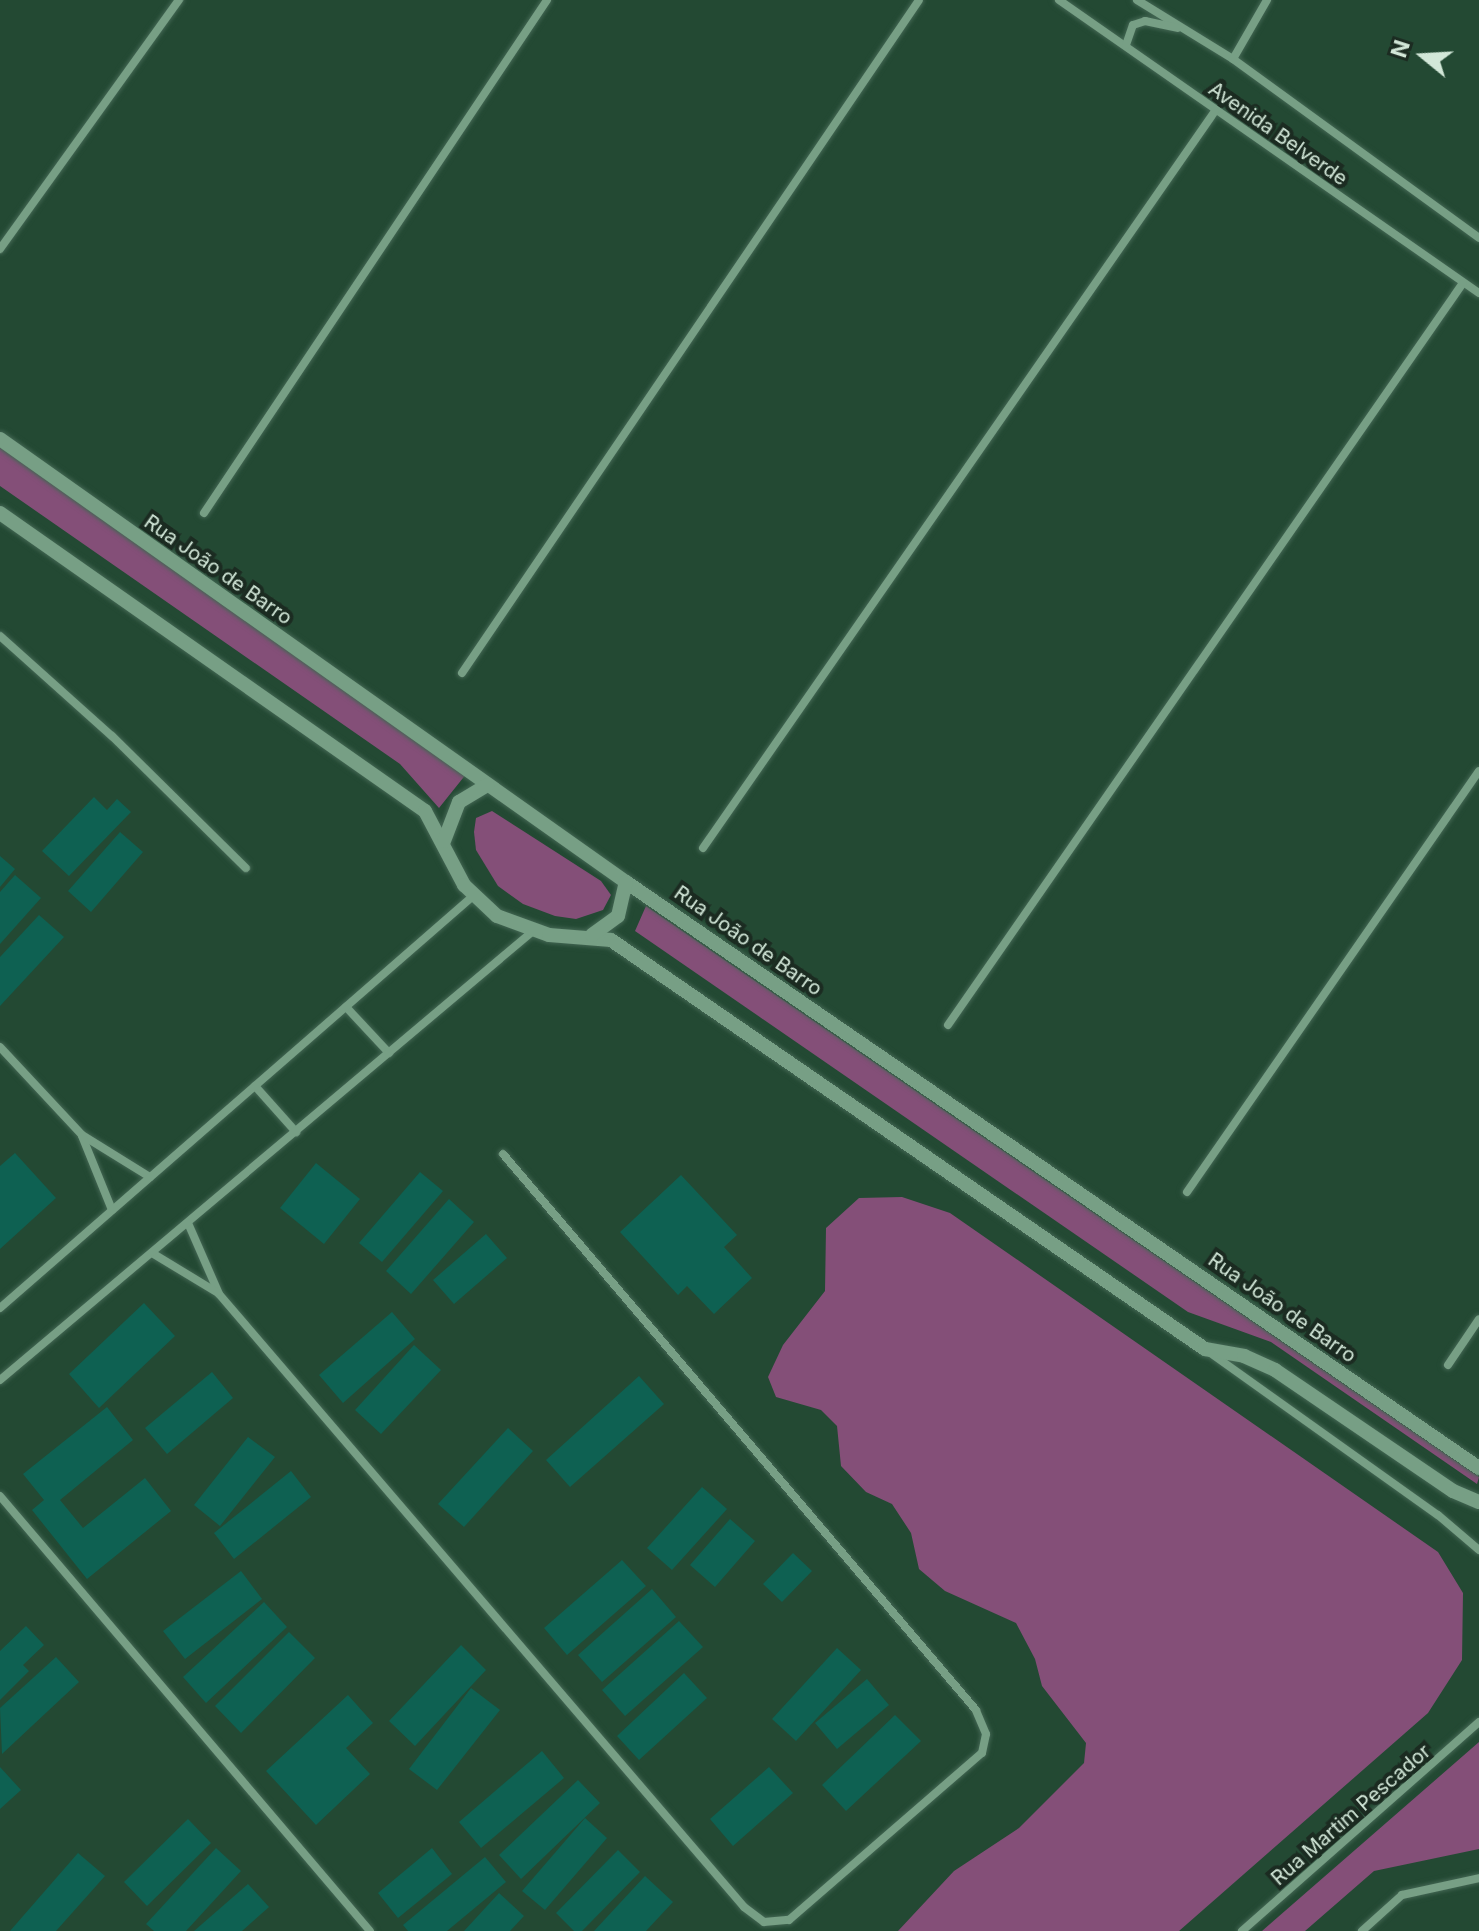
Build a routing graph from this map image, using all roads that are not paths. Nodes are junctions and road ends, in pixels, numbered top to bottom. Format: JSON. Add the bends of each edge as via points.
{"nodes":[{"id":1,"x":179,"y":0,"type":"edge"},
{"id":2,"x":547,"y":0,"type":"edge"},
{"id":3,"x":919,"y":0,"type":"edge"},
{"id":4,"x":1059,"y":0,"type":"edge"},
{"id":5,"x":1137,"y":0,"type":"edge"},
{"id":6,"x":1267,"y":0,"type":"edge"},
{"id":7,"x":1189,"y":32,"type":"junction"},
{"id":8,"x":1126,"y":45,"type":"junction"},
{"id":9,"x":1233,"y":59,"type":"junction"},
{"id":10,"x":1215,"y":111,"type":"junction"},
{"id":11,"x":1479,"y":238,"type":"edge"},
{"id":12,"x":0,"y":249,"type":"edge"},
{"id":13,"x":1463,"y":283,"type":"junction"},
{"id":14,"x":1479,"y":293,"type":"edge"},
{"id":15,"x":0,"y":439,"type":"edge"},
{"id":16,"x":0,"y":513,"type":"edge"},
{"id":17,"x":204,"y":513,"type":"dead end"},
{"id":18,"x":0,"y":636,"type":"edge"},
{"id":19,"x":462,"y":673,"type":"dead end"},
{"id":20,"x":1479,"y":771,"type":"edge"},
{"id":21,"x":487,"y":785,"type":"junction"},
{"id":22,"x":444,"y":842,"type":"junction"},
{"id":23,"x":703,"y":848,"type":"dead end"},
{"id":24,"x":246,"y":868,"type":"dead end"},
{"id":25,"x":626,"y":882,"type":"junction"},
{"id":26,"x":473,"y":896,"type":"junction"},
{"id":27,"x":533,"y":931,"type":"junction"},
{"id":28,"x":592,"y":935,"type":"junction"},
{"id":29,"x":346,"y":1007,"type":"junction"},
{"id":30,"x":948,"y":1025,"type":"dead end"},
{"id":31,"x":0,"y":1047,"type":"edge"},
{"id":32,"x":389,"y":1053,"type":"junction"},
{"id":33,"x":255,"y":1086,"type":"junction"},
{"id":34,"x":296,"y":1132,"type":"junction"},
{"id":35,"x":82,"y":1135,"type":"junction"},
{"id":36,"x":503,"y":1154,"type":"dead end"},
{"id":37,"x":150,"y":1177,"type":"junction"},
{"id":38,"x":1187,"y":1192,"type":"dead end"},
{"id":39,"x":112,"y":1210,"type":"junction"},
{"id":40,"x":188,"y":1223,"type":"junction"},
{"id":41,"x":152,"y":1253,"type":"junction"},
{"id":42,"x":219,"y":1294,"type":"junction"},
{"id":43,"x":0,"y":1308,"type":"edge"},
{"id":44,"x":1479,"y":1319,"type":"edge"},
{"id":45,"x":1205,"y":1349,"type":"junction"},
{"id":46,"x":1448,"y":1365,"type":"dead end"},
{"id":47,"x":0,"y":1380,"type":"edge"},
{"id":48,"x":1479,"y":1468,"type":"edge"},
{"id":49,"x":0,"y":1496,"type":"edge"},
{"id":50,"x":1479,"y":1502,"type":"edge"},
{"id":51,"x":0,"y":1506,"type":"edge"},
{"id":52,"x":9,"y":1512,"type":"junction"},
{"id":53,"x":1479,"y":1550,"type":"edge"},
{"id":54,"x":1479,"y":1722,"type":"edge"},
{"id":55,"x":1479,"y":1878,"type":"edge"},
{"id":56,"x":370,"y":1931,"type":"edge"},
{"id":57,"x":1242,"y":1931,"type":"edge"},
{"id":58,"x":1362,"y":1931,"type":"edge"}],
"edges":[{"from":1,"to":12,"type":"street"},
{"from":2,"to":17,"type":"street"},
{"from":3,"to":19,"type":"street"},
{"from":4,"to":8,"type":"street","name":"Avenida Belverde"},
{"from":5,"to":7,"type":"street","name":"Avenida Belverde"},
{"from":6,"to":9,"type":"street"},
{"from":7,"to":8,"type":"street","via":[[1145,21],[1133,25]]},
{"from":7,"to":9,"type":"street","name":"Avenida Belverde"},
{"from":8,"to":10,"type":"street","name":"Avenida Belverde"},
{"from":9,"to":11,"type":"street","name":"Avenida Belverde"},
{"from":10,"to":13,"type":"street","name":"Avenida Belverde"},
{"from":10,"to":23,"type":"street"},
{"from":13,"to":14,"type":"street","name":"Avenida Belverde"},
{"from":13,"to":30,"type":"street"},
{"from":15,"to":21,"type":"street","name":"Rua João de Barro"},
{"from":16,"to":22,"type":"street","via":[[425,811]]},
{"from":18,"to":24,"type":"street","via":[[112,736]]},
{"from":20,"to":38,"type":"street"},
{"from":21,"to":22,"type":"street","via":[[459,802]]},
{"from":21,"to":25,"type":"street","name":"Rua João de Barro"},
{"from":22,"to":26,"type":"street","via":[[455,872]]},
{"from":25,"to":28,"type":"street","via":[[618,916]]},
{"from":25,"to":48,"type":"street","name":"Rua João de Barro"},
{"from":26,"to":27,"type":"street","via":[[497,916]]},
{"from":26,"to":29,"type":"street"},
{"from":27,"to":28,"type":"street"},
{"from":27,"to":32,"type":"street"},
{"from":28,"to":45,"type":"street","via":[[611,940]]},
{"from":29,"to":32,"type":"street"},
{"from":29,"to":33,"type":"street"},
{"from":31,"to":35,"type":"street"},
{"from":32,"to":34,"type":"street"},
{"from":33,"to":34,"type":"street"},
{"from":33,"to":37,"type":"street"},
{"from":34,"to":40,"type":"street"},
{"from":35,"to":37,"type":"street"},
{"from":35,"to":39,"type":"street"},
{"from":36,"to":42,"type":"street","via":[[976,1710],[986,1734],[982,1753],[789,1920],[764,1922],[744,1907]]},
{"from":37,"to":39,"type":"street"},
{"from":39,"to":43,"type":"street"},
{"from":40,"to":41,"type":"street"},
{"from":40,"to":42,"type":"street"},
{"from":41,"to":42,"type":"street"},
{"from":41,"to":47,"type":"street"},
{"from":44,"to":46,"type":"street"},
{"from":45,"to":50,"type":"street","via":[[1244,1356],[1275,1370],[1442,1484]]},
{"from":45,"to":53,"type":"street"},
{"from":49,"to":52,"type":"street"},
{"from":51,"to":52,"type":"street"},
{"from":52,"to":56,"type":"street"},
{"from":54,"to":57,"type":"street","name":"Rua Martim Pescador"},
{"from":55,"to":58,"type":"street","via":[[1402,1895]]}]}
